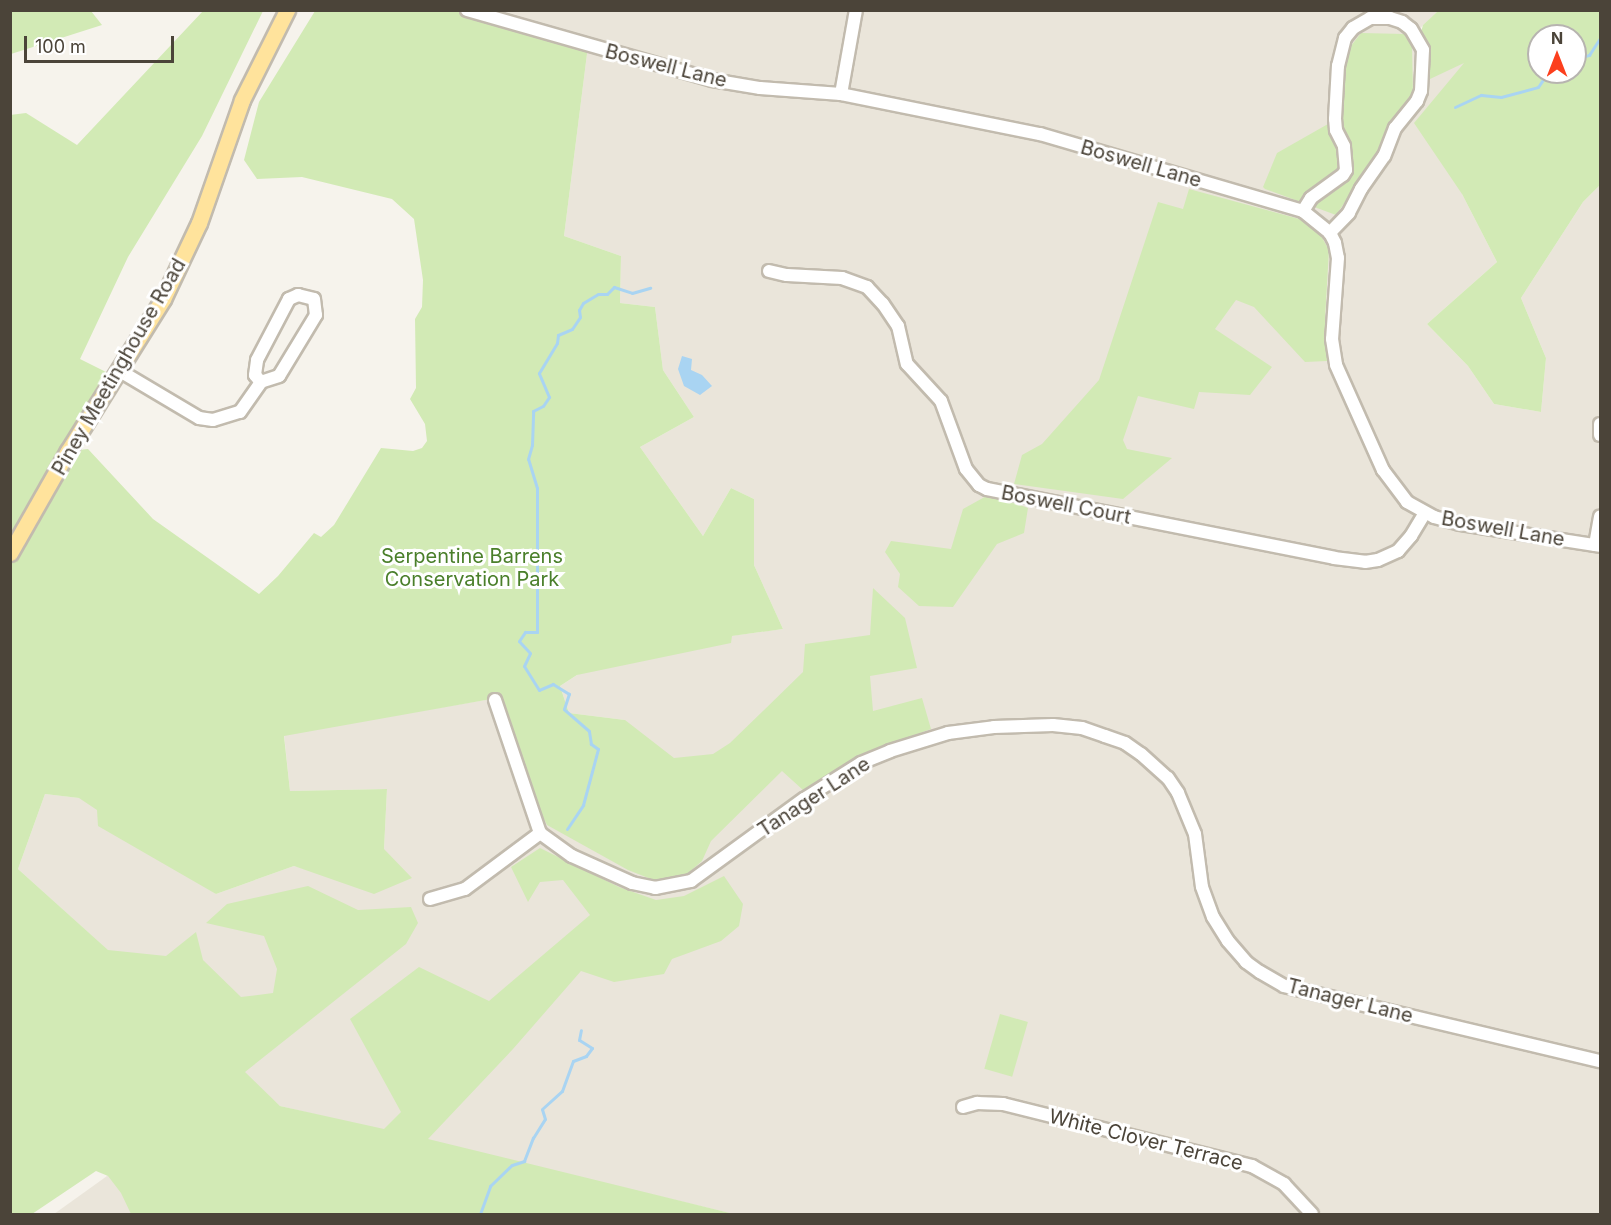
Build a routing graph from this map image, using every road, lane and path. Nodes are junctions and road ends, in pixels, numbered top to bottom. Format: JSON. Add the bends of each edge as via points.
{"nodes":[{"id":1,"x":287,"y":10,"type":"edge"},
{"id":2,"x":467,"y":10,"type":"edge"},
{"id":3,"x":856,"y":10,"type":"edge"},
{"id":4,"x":841,"y":94,"type":"junction"},
{"id":5,"x":1303,"y":211,"type":"junction"},
{"id":6,"x":1330,"y":233,"type":"junction"},
{"id":7,"x":769,"y":271,"type":"dead end"},
{"id":8,"x":120,"y":371,"type":"junction"},
{"id":9,"x":261,"y":382,"type":"junction"},
{"id":10,"x":1600,"y":424,"type":"edge"},
{"id":11,"x":1600,"y":435,"type":"edge"},
{"id":12,"x":1425,"y":513,"type":"junction"},
{"id":13,"x":1600,"y":516,"type":"edge"},
{"id":14,"x":1598,"y":545,"type":"edge"},
{"id":15,"x":10,"y":553,"type":"edge"},
{"id":16,"x":495,"y":700,"type":"dead end"},
{"id":17,"x":540,"y":833,"type":"junction"},
{"id":18,"x":430,"y":899,"type":"dead end"},
{"id":19,"x":1600,"y":1061,"type":"edge"},
{"id":20,"x":963,"y":1107,"type":"dead end"},
{"id":21,"x":1311,"y":1215,"type":"edge"}],
"edges":[{"from":1,"to":8,"type":"main road","name":"Piney Meetinghouse Road","via":[[242,100],[199,224],[163,300]]},
{"from":2,"to":4,"type":"street","name":"Boswell Lane","via":[[712,80]]},
{"from":3,"to":4,"type":"street"},
{"from":4,"to":5,"type":"street","name":"Boswell Lane","via":[[1040,134]]},
{"from":5,"to":6,"type":"street","name":"Boswell Lane"},
{"from":5,"to":6,"type":"street","via":[[1311,198],[1346,170],[1335,119],[1338,66],[1345,38],[1370,18],[1402,22],[1423,50],[1417,101],[1395,128],[1384,156],[1349,213]]},
{"from":6,"to":12,"type":"street","name":"Boswell Lane","via":[[1338,258],[1332,317],[1336,365],[1383,470],[1407,502]]},
{"from":7,"to":12,"type":"street","name":"Boswell Court","via":[[842,278],[867,287],[898,326],[907,364],[941,400],[966,469],[987,489],[1365,562],[1398,551]]},
{"from":8,"to":9,"type":"street","via":[[199,418],[213,420],[240,412]]},
{"from":8,"to":15,"type":"main road","name":"Piney Meetinghouse Road","via":[[68,451]]},
{"from":9,"to":9,"type":"street","via":[[279,376],[316,315],[316,303],[310,297],[298,295],[289,299],[257,360],[255,375]]},
{"from":10,"to":11,"type":"street"},
{"from":12,"to":14,"type":"street","name":"Boswell Lane","via":[[1460,524]]},
{"from":13,"to":14,"type":"street"},
{"from":16,"to":17,"type":"street"},
{"from":17,"to":18,"type":"street","via":[[465,890]]},
{"from":17,"to":19,"type":"street","name":"Tanager Lane","via":[[572,856],[632,883],[655,888],[681,885],[804,799],[861,763],[890,751],[948,733],[994,727],[1082,728],[1125,743],[1168,778],[1179,793],[1195,834],[1202,887],[1213,917],[1245,962],[1260,972],[1284,986]]},
{"from":20,"to":21,"type":"street","name":"White Clover Terrace","via":[[1003,1104],[1252,1166],[1284,1184]]}]}
